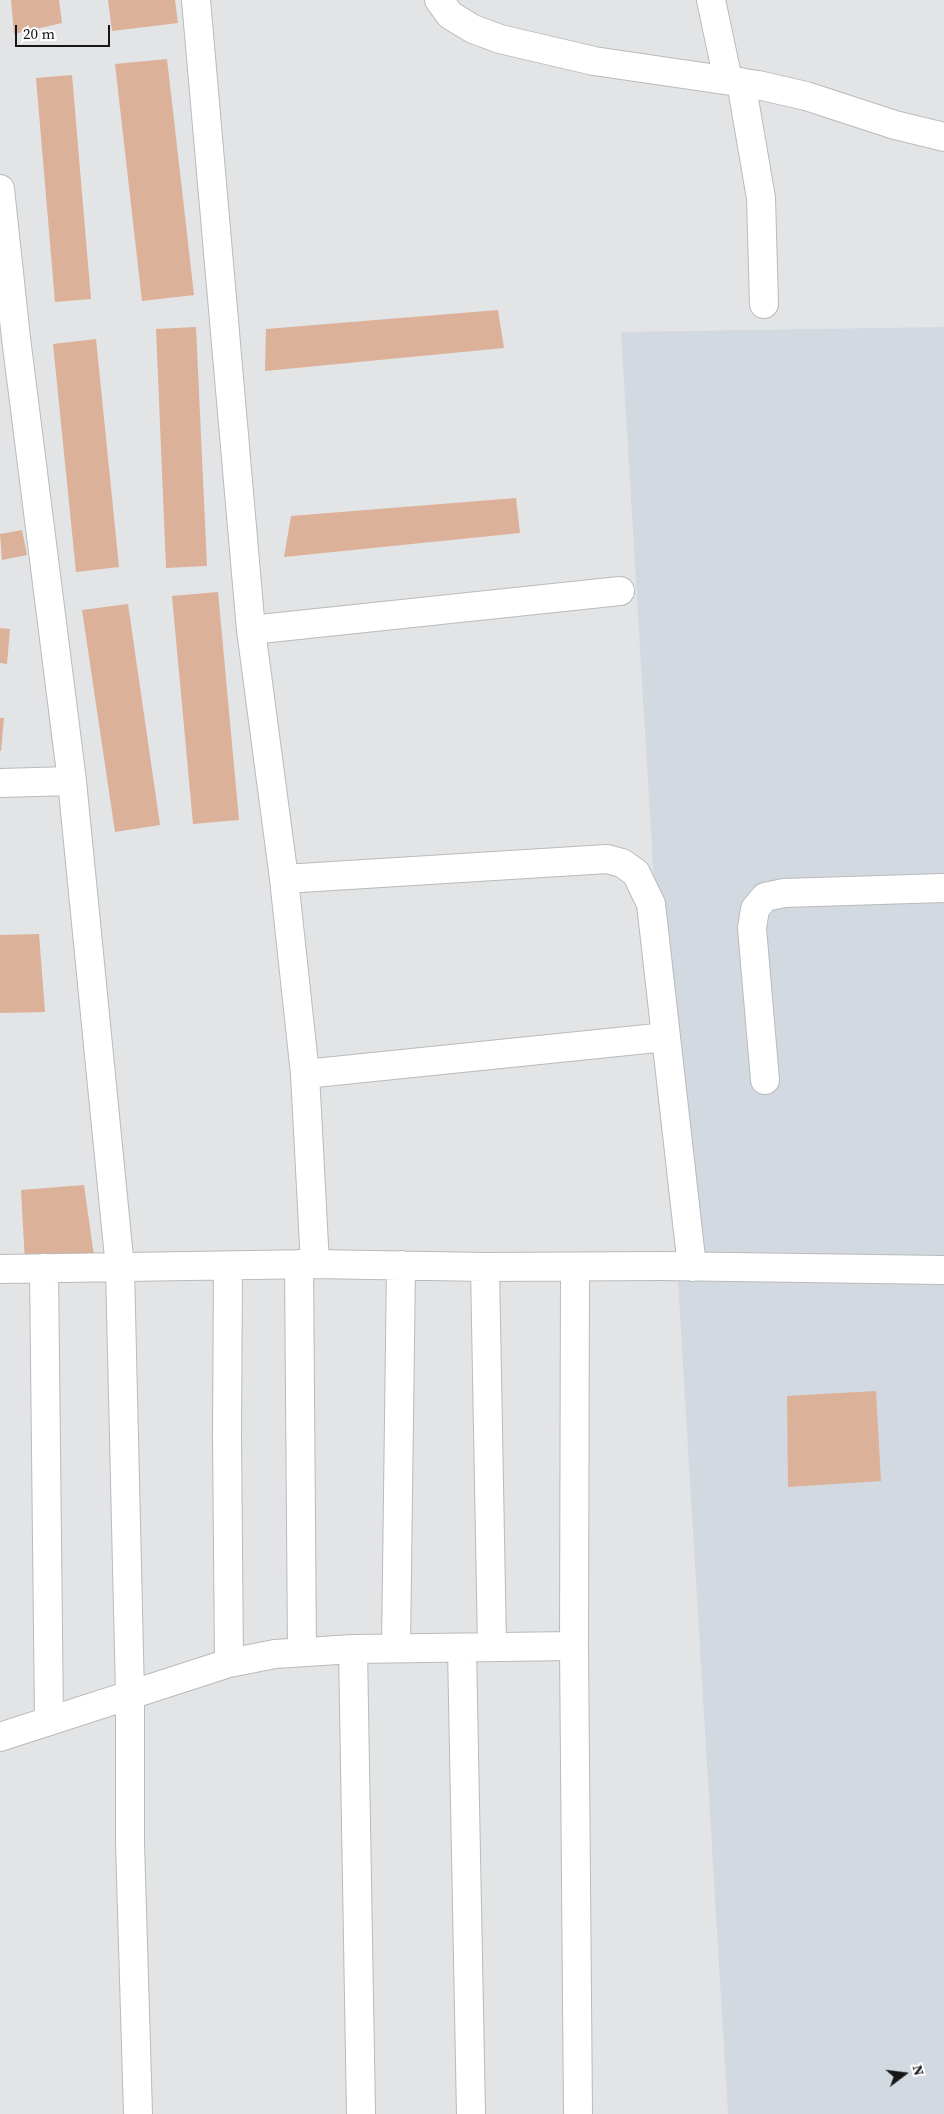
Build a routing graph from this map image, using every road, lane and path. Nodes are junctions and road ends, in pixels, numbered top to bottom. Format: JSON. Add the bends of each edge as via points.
{"nodes":[{"id":1,"x":196,"y":0,"type":"edge"},
{"id":2,"x":439,"y":0,"type":"edge"},
{"id":3,"x":711,"y":0,"type":"edge"},
{"id":4,"x":735,"y":81,"type":"junction"},
{"id":5,"x":944,"y":137,"type":"edge"},
{"id":6,"x":0,"y":189,"type":"edge"},
{"id":7,"x":764,"y":304,"type":"dead end"},
{"id":8,"x":8,"y":338,"type":"edge"},
{"id":9,"x":620,"y":590,"type":"dead end"},
{"id":10,"x":251,"y":630,"type":"junction"},
{"id":11,"x":72,"y":781,"type":"junction"},
{"id":12,"x":0,"y":783,"type":"edge"},
{"id":13,"x":284,"y":879,"type":"junction"},
{"id":14,"x":944,"y":888,"type":"edge"},
{"id":15,"x":666,"y":1036,"type":"junction"},
{"id":16,"x":305,"y":1074,"type":"junction"},
{"id":17,"x":766,"y":1080,"type":"dead end"},
{"id":18,"x":307,"y":1264,"type":"junction"},
{"id":19,"x":228,"y":1266,"type":"junction"},
{"id":20,"x":402,"y":1266,"type":"junction"},
{"id":21,"x":485,"y":1267,"type":"junction"},
{"id":22,"x":575,"y":1267,"type":"junction"},
{"id":23,"x":692,"y":1267,"type":"junction"},
{"id":24,"x":44,"y":1268,"type":"junction"},
{"id":25,"x":120,"y":1268,"type":"junction"},
{"id":26,"x":0,"y":1269,"type":"edge"},
{"id":27,"x":944,"y":1270,"type":"edge"},
{"id":28,"x":574,"y":1646,"type":"junction"},
{"id":29,"x":492,"y":1647,"type":"junction"},
{"id":30,"x":396,"y":1648,"type":"junction"},
{"id":31,"x":462,"y":1648,"type":"junction"},
{"id":32,"x":353,"y":1649,"type":"junction"},
{"id":33,"x":302,"y":1651,"type":"junction"},
{"id":34,"x":230,"y":1664,"type":"junction"},
{"id":35,"x":130,"y":1694,"type":"junction"},
{"id":36,"x":49,"y":1721,"type":"junction"},
{"id":37,"x":0,"y":1737,"type":"edge"},
{"id":38,"x":138,"y":2114,"type":"edge"},
{"id":39,"x":361,"y":2114,"type":"edge"},
{"id":40,"x":471,"y":2114,"type":"edge"},
{"id":41,"x":578,"y":2114,"type":"edge"}],
"edges":[{"from":1,"to":10,"type":"street"},
{"from":2,"to":4,"type":"street","via":[[450,16],[500,39],[594,61]]},
{"from":3,"to":4,"type":"street"},
{"from":4,"to":5,"type":"street","via":[[806,96]]},
{"from":4,"to":7,"type":"street","via":[[761,198]]},
{"from":6,"to":8,"type":"street"},
{"from":8,"to":11,"type":"street"},
{"from":9,"to":10,"type":"street"},
{"from":10,"to":13,"type":"street"},
{"from":11,"to":12,"type":"street"},
{"from":11,"to":25,"type":"street"},
{"from":13,"to":15,"type":"street","via":[[607,859],[622,863],[636,874],[651,904]]},
{"from":13,"to":16,"type":"street"},
{"from":14,"to":17,"type":"street","via":[[784,893],[764,897],[755,909],[752,928]]},
{"from":15,"to":16,"type":"street"},
{"from":15,"to":23,"type":"street"},
{"from":16,"to":18,"type":"street"},
{"from":18,"to":19,"type":"street"},
{"from":18,"to":20,"type":"street"},
{"from":18,"to":33,"type":"street"},
{"from":19,"to":25,"type":"street"},
{"from":19,"to":34,"type":"street"},
{"from":20,"to":21,"type":"street"},
{"from":20,"to":30,"type":"street"},
{"from":21,"to":22,"type":"street"},
{"from":21,"to":29,"type":"street"},
{"from":22,"to":23,"type":"street"},
{"from":22,"to":28,"type":"street"},
{"from":23,"to":27,"type":"street"},
{"from":24,"to":25,"type":"street"},
{"from":24,"to":26,"type":"street"},
{"from":24,"to":36,"type":"street"},
{"from":25,"to":35,"type":"street"},
{"from":28,"to":29,"type":"street"},
{"from":28,"to":41,"type":"street"},
{"from":29,"to":31,"type":"street"},
{"from":30,"to":31,"type":"street"},
{"from":30,"to":32,"type":"street"},
{"from":31,"to":40,"type":"street"},
{"from":32,"to":33,"type":"street"},
{"from":32,"to":39,"type":"street"},
{"from":33,"to":34,"type":"street"},
{"from":34,"to":35,"type":"street"},
{"from":35,"to":36,"type":"street"},
{"from":35,"to":38,"type":"street","via":[[130,1843]]},
{"from":36,"to":37,"type":"street"}]}
